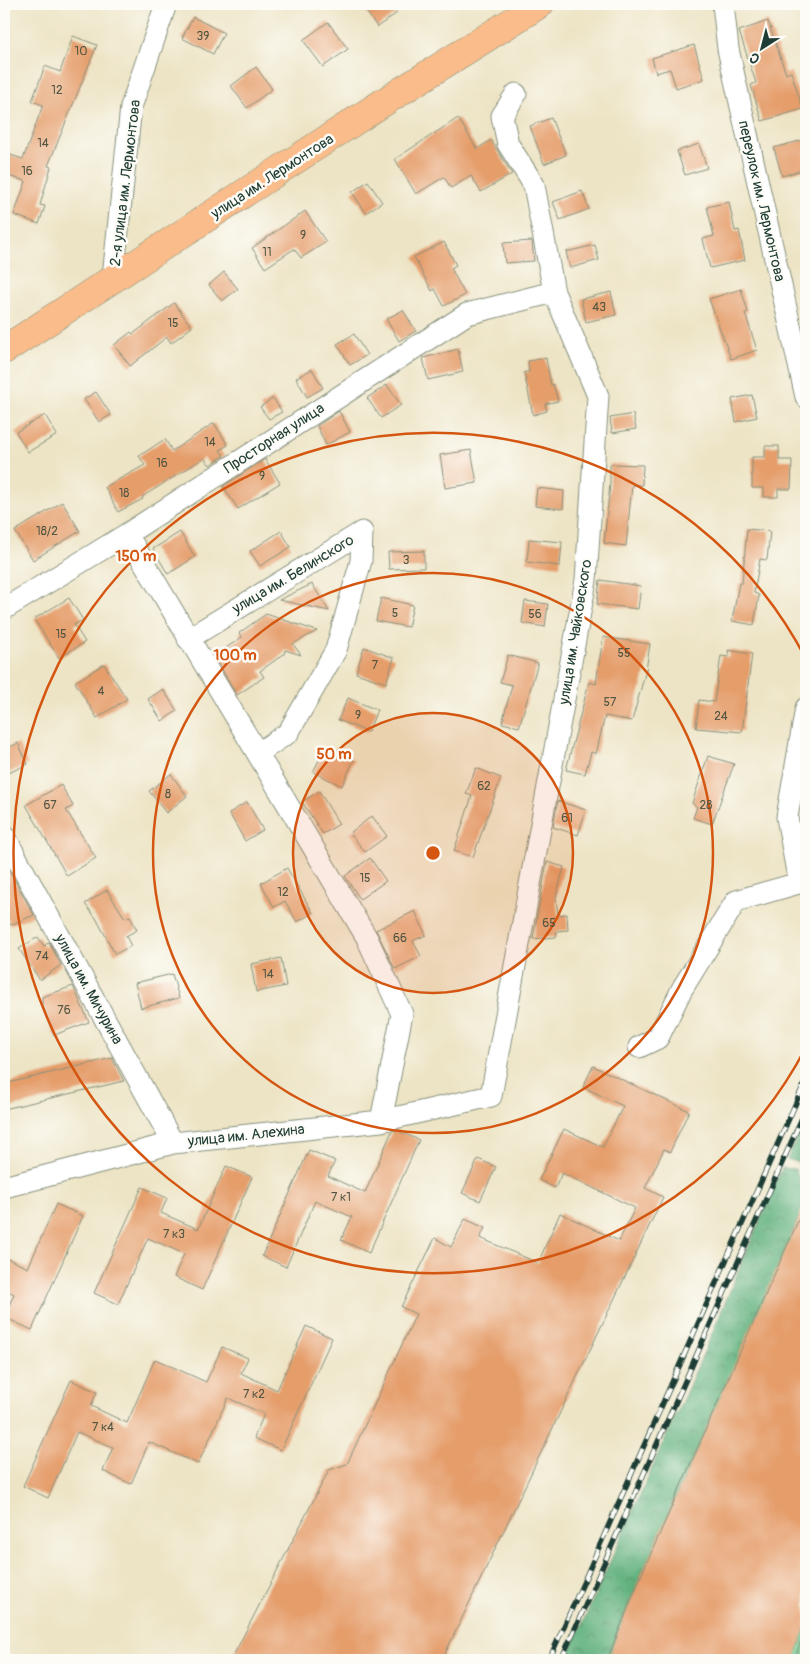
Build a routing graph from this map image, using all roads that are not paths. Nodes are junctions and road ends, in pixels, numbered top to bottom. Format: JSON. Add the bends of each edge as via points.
{"nodes":[{"id":1,"x":166,"y":4,"type":"edge"},
{"id":2,"x":540,"y":4,"type":"edge"},
{"id":3,"x":723,"y":4,"type":"edge"},
{"id":4,"x":516,"y":94,"type":"dead end"},
{"id":5,"x":113,"y":278,"type":"junction"},
{"id":6,"x":554,"y":292,"type":"junction"},
{"id":7,"x":4,"y":350,"type":"edge"},
{"id":8,"x":806,"y":397,"type":"edge"},
{"id":9,"x":127,"y":534,"type":"junction"},
{"id":10,"x":4,"y":609,"type":"edge"},
{"id":11,"x":188,"y":638,"type":"junction"},
{"id":12,"x":806,"y":708,"type":"edge"},
{"id":13,"x":258,"y":752,"type":"junction"},
{"id":14,"x":4,"y":835,"type":"edge"},
{"id":15,"x":639,"y":1047,"type":"dead end"},
{"id":16,"x":492,"y":1096,"type":"joint"},
{"id":17,"x":381,"y":1121,"type":"junction"},
{"id":18,"x":174,"y":1144,"type":"junction"},
{"id":19,"x":4,"y":1187,"type":"edge"}],
"edges":[{"from":1,"to":5,"type":"street","name":"2-я улица им. Лермонтова","via":[[131,107]]},
{"from":2,"to":5,"type":"highway","name":"улица им. Лермонтова"},
{"from":3,"to":8,"type":"street","name":"переулок им. Лермонтова","via":[[728,49]]},
{"from":4,"to":6,"type":"street","name":"улица им. Чайковского","via":[[502,116],[508,144],[534,185]]},
{"from":5,"to":7,"type":"highway","name":"улица им. Лермонтова"},
{"from":6,"to":9,"type":"street","name":"Просторная улица","via":[[467,314]]},
{"from":6,"to":16,"type":"street","name":"улица им. Чайковского","via":[[598,396],[586,580]]},
{"from":9,"to":10,"type":"street","name":"Просторная улица"},
{"from":9,"to":11,"type":"street"},
{"from":11,"to":13,"type":"street"},
{"from":11,"to":13,"type":"street","name":"улица им. Белинского","via":[[362,532],[361,562],[336,650],[288,733]]},
{"from":12,"to":15,"type":"street","via":[[786,817],[799,883],[736,901],[682,989],[658,1038]]},
{"from":13,"to":17,"type":"street","via":[[367,938],[402,1014]]},
{"from":14,"to":18,"type":"street","name":"улица им. Мичурина"},
{"from":16,"to":17,"type":"street","name":"улица им. Алехина"},
{"from":17,"to":18,"type":"street","name":"улица им. Алехина"},
{"from":18,"to":19,"type":"street","name":"улица им. Алехина"}]}
